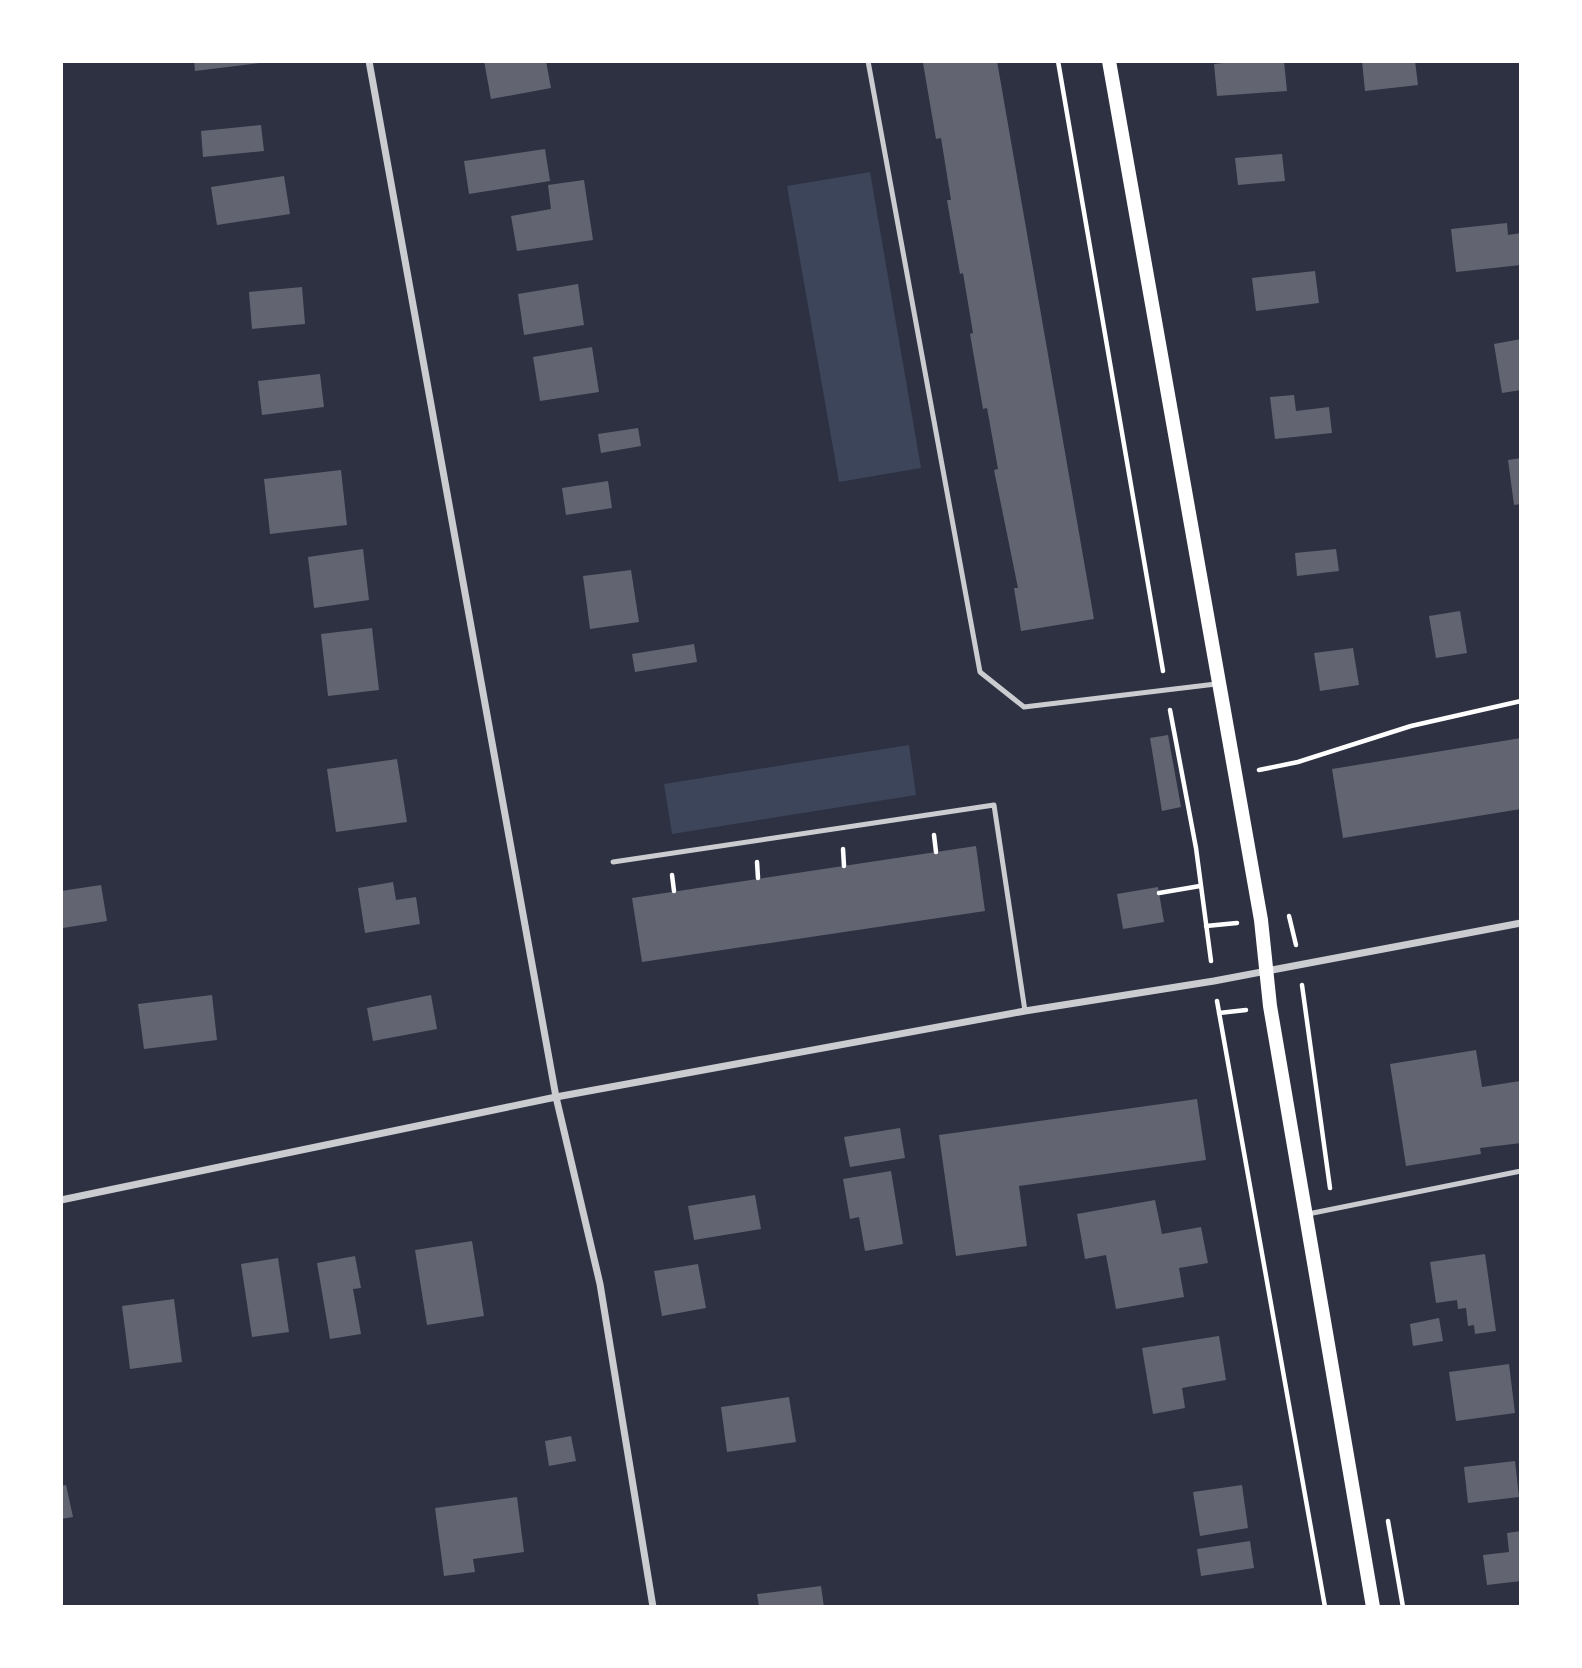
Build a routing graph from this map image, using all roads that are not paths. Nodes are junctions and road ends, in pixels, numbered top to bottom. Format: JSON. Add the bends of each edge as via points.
{"nodes":[{"id":1,"x":369,"y":61,"type":"edge"},
{"id":2,"x":868,"y":61,"type":"edge"},
{"id":3,"x":1109,"y":61,"type":"edge"},
{"id":4,"x":1219,"y":683,"type":"junction"},
{"id":5,"x":612,"y":862,"type":"dead end"},
{"id":6,"x":1521,"y":923,"type":"edge"},
{"id":7,"x":1266,"y":969,"type":"junction"},
{"id":8,"x":1025,"y":1011,"type":"junction"},
{"id":9,"x":556,"y":1097,"type":"junction"},
{"id":10,"x":1521,"y":1171,"type":"edge"},
{"id":11,"x":61,"y":1200,"type":"edge"},
{"id":12,"x":1305,"y":1214,"type":"junction"},
{"id":13,"x":653,"y":1607,"type":"edge"},
{"id":14,"x":1373,"y":1607,"type":"edge"}],
"edges":[{"from":1,"to":9,"type":"street"},
{"from":2,"to":4,"type":"lane","via":[[980,672],[1024,707]]},
{"from":3,"to":4,"type":"main road"},
{"from":4,"to":7,"type":"main road"},
{"from":5,"to":8,"type":"lane","via":[[994,805]]},
{"from":6,"to":7,"type":"street"},
{"from":7,"to":8,"type":"street","via":[[1214,982]]},
{"from":7,"to":12,"type":"main road"},
{"from":8,"to":9,"type":"street"},
{"from":9,"to":11,"type":"street"},
{"from":9,"to":13,"type":"street","via":[[600,1284]]},
{"from":10,"to":12,"type":"lane"},
{"from":12,"to":14,"type":"main road"}]}
